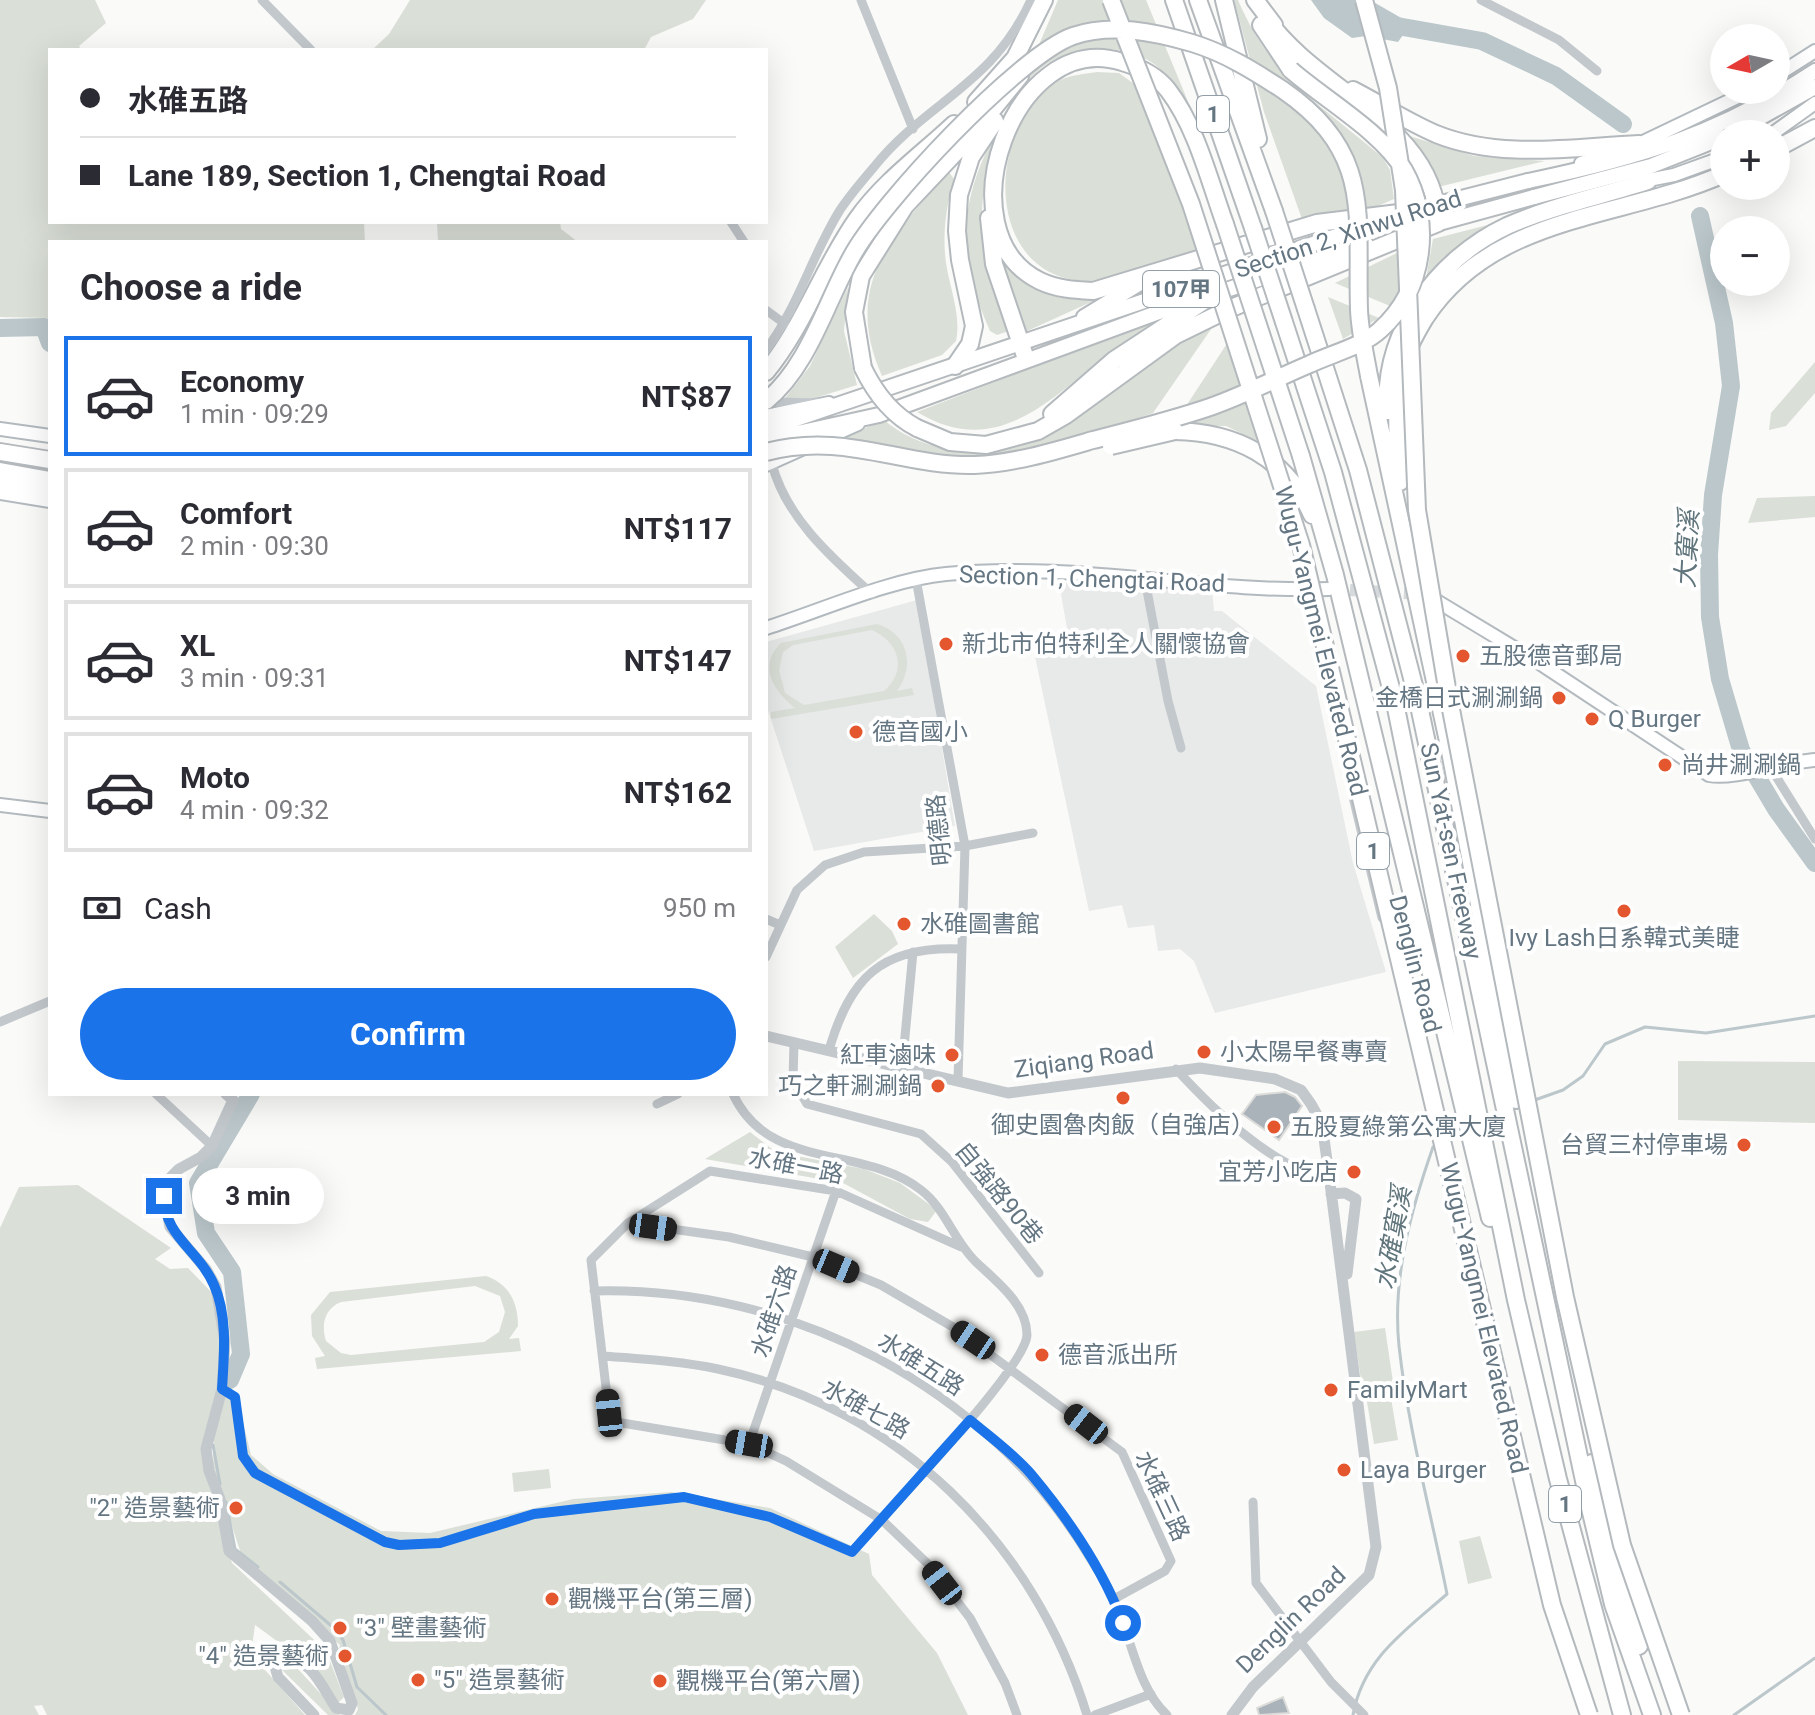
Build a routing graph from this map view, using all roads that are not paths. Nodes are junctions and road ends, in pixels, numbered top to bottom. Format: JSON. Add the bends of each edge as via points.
{"nodes":[{"id":1,"x":262,"y":0,"type":"edge"},
{"id":2,"x":861,"y":0,"type":"edge"},
{"id":3,"x":1031,"y":0,"type":"edge"},
{"id":4,"x":1044,"y":0,"type":"edge"},
{"id":5,"x":1051,"y":0,"type":"edge"},
{"id":6,"x":1111,"y":0,"type":"edge"},
{"id":7,"x":1174,"y":0,"type":"edge"},
{"id":8,"x":1198,"y":0,"type":"edge"},
{"id":9,"x":1224,"y":0,"type":"edge"},
{"id":10,"x":1248,"y":0,"type":"edge"},
{"id":11,"x":1255,"y":0,"type":"edge"},
{"id":12,"x":1364,"y":0,"type":"edge"},
{"id":13,"x":1481,"y":0,"type":"edge"},
{"id":14,"x":1266,"y":18,"type":"junction"},
{"id":15,"x":309,"y":48,"type":"edge"},
{"id":16,"x":1811,"y":54,"type":"edge"},
{"id":17,"x":1790,"y":67,"type":"edge"},
{"id":18,"x":1597,"y":71,"type":"dead end"},
{"id":19,"x":1815,"y":71,"type":"edge"},
{"id":20,"x":1018,"y":81,"type":"junction"},
{"id":21,"x":1815,"y":87,"type":"edge"},
{"id":22,"x":1815,"y":103,"type":"edge"},
{"id":23,"x":1723,"y":104,"type":"edge"},
{"id":24,"x":1756,"y":120,"type":"edge"},
{"id":25,"x":1790,"y":121,"type":"edge"},
{"id":26,"x":1815,"y":128,"type":"edge"},
{"id":27,"x":913,"y":129,"type":"junction"},
{"id":28,"x":1790,"y":141,"type":"edge"},
{"id":29,"x":1710,"y":143,"type":"edge"},
{"id":30,"x":1639,"y":144,"type":"junction"},
{"id":31,"x":1710,"y":161,"type":"edge"},
{"id":32,"x":1630,"y":165,"type":"junction"},
{"id":33,"x":1710,"y":179,"type":"edge"},
{"id":34,"x":1528,"y":181,"type":"junction"},
{"id":35,"x":1648,"y":181,"type":"junction"},
{"id":36,"x":991,"y":192,"type":"junction"},
{"id":37,"x":1534,"y":197,"type":"junction"},
{"id":38,"x":1437,"y":203,"type":"junction"},
{"id":39,"x":1274,"y":211,"type":"junction"},
{"id":40,"x":1407,"y":212,"type":"junction"},
{"id":41,"x":1438,"y":223,"type":"junction"},
{"id":42,"x":1156,"y":275,"type":"junction"},
{"id":43,"x":1213,"y":295,"type":"junction"},
{"id":44,"x":768,"y":311,"type":"edge"},
{"id":45,"x":785,"y":324,"type":"junction"},
{"id":46,"x":1072,"y":326,"type":"junction"},
{"id":47,"x":768,"y":347,"type":"edge"},
{"id":48,"x":1024,"y":351,"type":"junction"},
{"id":49,"x":955,"y":366,"type":"junction"},
{"id":50,"x":768,"y":369,"type":"edge"},
{"id":51,"x":768,"y":395,"type":"edge"},
{"id":52,"x":768,"y":398,"type":"edge"},
{"id":53,"x":848,"y":399,"type":"junction"},
{"id":54,"x":826,"y":403,"type":"junction"},
{"id":55,"x":879,"y":415,"type":"junction"},
{"id":56,"x":768,"y":416,"type":"edge"},
{"id":57,"x":768,"y":428,"type":"edge"},
{"id":58,"x":0,"y":429,"type":"edge"},
{"id":59,"x":48,"y":436,"type":"edge"},
{"id":60,"x":768,"y":440,"type":"edge"},
{"id":61,"x":0,"y":442,"type":"edge"},
{"id":62,"x":964,"y":444,"type":"junction"},
{"id":63,"x":48,"y":449,"type":"edge"},
{"id":64,"x":0,"y":454,"type":"edge"},
{"id":65,"x":768,"y":458,"type":"edge"},
{"id":66,"x":768,"y":459,"type":"edge"},
{"id":67,"x":768,"y":459,"type":"edge"},
{"id":68,"x":768,"y":461,"type":"edge"},
{"id":69,"x":48,"y":462,"type":"edge"},
{"id":70,"x":0,"y":469,"type":"edge"},
{"id":71,"x":48,"y":477,"type":"edge"},
{"id":72,"x":0,"y":484,"type":"edge"},
{"id":73,"x":48,"y":492,"type":"edge"},
{"id":74,"x":0,"y":493,"type":"edge"},
{"id":75,"x":48,"y":501,"type":"edge"},
{"id":76,"x":1409,"y":555,"type":"junction"},
{"id":77,"x":916,"y":579,"type":"junction"},
{"id":78,"x":1145,"y":580,"type":"junction"},
{"id":79,"x":1332,"y":582,"type":"junction"},
{"id":80,"x":1307,"y":589,"type":"junction"},
{"id":81,"x":872,"y":594,"type":"junction"},
{"id":82,"x":1425,"y":594,"type":"tunnel mouth"},
{"id":83,"x":768,"y":627,"type":"edge"},
{"id":84,"x":1181,"y":748,"type":"dead end"},
{"id":85,"x":1815,"y":760,"type":"edge"},
{"id":86,"x":1769,"y":765,"type":"junction"},
{"id":87,"x":0,"y":805,"type":"edge"},
{"id":88,"x":48,"y":811,"type":"edge"},
{"id":89,"x":1033,"y":833,"type":"dead end"},
{"id":90,"x":1815,"y":839,"type":"edge"},
{"id":91,"x":965,"y":846,"type":"junction"},
{"id":92,"x":768,"y":920,"type":"edge"},
{"id":93,"x":780,"y":925,"type":"junction"},
{"id":94,"x":960,"y":949,"type":"junction"},
{"id":95,"x":768,"y":952,"type":"edge"},
{"id":96,"x":913,"y":952,"type":"junction"},
{"id":97,"x":48,"y":1002,"type":"edge"},
{"id":98,"x":0,"y":1022,"type":"edge"},
{"id":99,"x":768,"y":1036,"type":"edge"},
{"id":100,"x":794,"y":1042,"type":"junction"},
{"id":101,"x":829,"y":1050,"type":"junction"},
{"id":102,"x":902,"y":1068,"type":"junction"},
{"id":103,"x":1176,"y":1069,"type":"junction"},
{"id":104,"x":958,"y":1080,"type":"junction"},
{"id":105,"x":158,"y":1096,"type":"edge"},
{"id":106,"x":228,"y":1096,"type":"edge"},
{"id":107,"x":674,"y":1096,"type":"edge"},
{"id":108,"x":734,"y":1096,"type":"edge"},
{"id":109,"x":1510,"y":1098,"type":"junction"},
{"id":110,"x":657,"y":1104,"type":"dead end"},
{"id":111,"x":1470,"y":1112,"type":"junction"},
{"id":112,"x":1432,"y":1115,"type":"dead end"},
{"id":113,"x":1514,"y":1118,"type":"junction"},
{"id":114,"x":212,"y":1146,"type":"junction"},
{"id":115,"x":1329,"y":1175,"type":"junction"},
{"id":116,"x":836,"y":1191,"type":"junction"},
{"id":117,"x":1331,"y":1194,"type":"junction"},
{"id":118,"x":628,"y":1223,"type":"junction"},
{"id":119,"x":961,"y":1248,"type":"junction"},
{"id":120,"x":813,"y":1257,"type":"junction"},
{"id":121,"x":1039,"y":1273,"type":"dead end"},
{"id":122,"x":594,"y":1291,"type":"junction"},
{"id":123,"x":1346,"y":1315,"type":"junction"},
{"id":124,"x":791,"y":1320,"type":"junction"},
{"id":125,"x":603,"y":1356,"type":"junction"},
{"id":126,"x":1011,"y":1367,"type":"junction"},
{"id":127,"x":771,"y":1385,"type":"junction"},
{"id":128,"x":222,"y":1389,"type":"junction"},
{"id":129,"x":970,"y":1420,"type":"junction"},
{"id":130,"x":749,"y":1444,"type":"junction"},
{"id":131,"x":926,"y":1468,"type":"junction"},
{"id":132,"x":1253,"y":1502,"type":"dead end"},
{"id":133,"x":882,"y":1520,"type":"junction"},
{"id":134,"x":1114,"y":1599,"type":"junction"},
{"id":135,"x":1300,"y":1641,"type":"junction"},
{"id":136,"x":1151,"y":1694,"type":"junction"},
{"id":137,"x":1657,"y":1711,"type":"edge"},
{"id":138,"x":1362,"y":1713,"type":"edge"},
{"id":139,"x":1621,"y":1713,"type":"edge"},
{"id":140,"x":314,"y":1715,"type":"edge"},
{"id":141,"x":1017,"y":1715,"type":"edge"},
{"id":142,"x":1087,"y":1715,"type":"edge"},
{"id":143,"x":1095,"y":1715,"type":"edge"},
{"id":144,"x":1167,"y":1715,"type":"edge"},
{"id":145,"x":1232,"y":1715,"type":"edge"},
{"id":146,"x":1589,"y":1715,"type":"edge"},
{"id":147,"x":1681,"y":1715,"type":"edge"}],
"edges":[{"from":1,"to":15,"type":"street"},
{"from":2,"to":27,"type":"street"},
{"from":3,"to":27,"type":"street","via":[[990,65]]},
{"from":4,"to":50,"type":"highway","via":[[1015,58],[964,115],[881,189],[829,264],[793,335]]},
{"from":5,"to":20,"type":"highway"},
{"from":6,"to":146,"type":"highway","name":"Wugu-Yangmei Elevated Road","number":"1","bridge":true,"via":[[1191,204],[1301,545],[1552,1605]]},
{"from":7,"to":111,"type":"highway","name":"Sun Yat-sen Freeway","number":"1","bridge":true,"via":[[1333,472],[1395,703]]},
{"from":8,"to":39,"type":"highway","name":"Sun Yat-sen Freeway","number":"1"},
{"from":9,"to":39,"type":"highway","number":"1"},
{"from":10,"to":65,"type":"highway","bridge":true,"via":[[1291,70],[1381,144],[1403,169],[1417,203],[1418,272],[1403,304],[1379,332],[1211,406],[1032,457],[975,465],[797,444]]},
{"from":11,"to":14,"type":"highway"},
{"from":12,"to":147,"type":"highway","number":"1","bridge":true,"via":[[1388,88],[1404,190],[1417,510],[1453,724],[1572,1328],[1622,1545]]},
{"from":13,"to":18,"type":"street","via":[[1559,40]]},
{"from":14,"to":30,"type":"highway","via":[[1344,85],[1435,133],[1518,150]]},
{"from":14,"to":38,"type":"highway","via":[[1301,61],[1406,145],[1427,174]]},
{"from":16,"to":17,"type":"main road"},
{"from":19,"to":32,"type":"main road","via":[[1726,123]]},
{"from":20,"to":49,"type":"highway","via":[[971,157],[959,195],[960,260],[974,326],[970,344]]},
{"from":20,"to":62,"type":"highway","bridge":true,"via":[[905,206],[861,276],[854,312],[863,368],[883,400],[904,422]]},
{"from":21,"to":24,"type":"main road"},
{"from":22,"to":25,"type":"main road"},
{"from":23,"to":30,"type":"main road","name":"Section 2, Xinwu Road","number":"107甲"},
{"from":26,"to":28,"type":"highway"},
{"from":27,"to":45,"type":"street","via":[[876,163],[840,211]]},
{"from":29,"to":32,"type":"main road"},
{"from":30,"to":34,"type":"main road","name":"Section 2, Xinwu Road","number":"107甲"},
{"from":31,"to":35,"type":"main road","name":"Section 2, Xinwu Road","number":"107甲"},
{"from":32,"to":34,"type":"main road"},
{"from":32,"to":37,"type":"main road"},
{"from":33,"to":76,"type":"highway","via":[[1525,236],[1475,262],[1455,279],[1414,335],[1402,364],[1397,429]]},
{"from":34,"to":38,"type":"main road","name":"Section 2, Xinwu Road","number":"107甲"},
{"from":35,"to":37,"type":"main road","name":"Section 2, Xinwu Road","number":"107甲"},
{"from":35,"to":76,"type":"highway","via":[[1505,227],[1467,251],[1416,305],[1390,364],[1386,395]]},
{"from":36,"to":42,"type":"highway","via":[[1005,243],[1037,280],[1060,289],[1093,291]]},
{"from":36,"to":48,"type":"highway","via":[[988,223],[994,264]]},
{"from":36,"to":79,"type":"highway","bridge":true,"via":[[1012,119],[1053,71],[1116,60],[1146,71],[1167,88],[1185,117],[1225,224],[1301,456]]},
{"from":37,"to":41,"type":"main road","name":"Section 2, Xinwu Road","number":"107甲"},
{"from":38,"to":40,"type":"main road","name":"Section 2, Xinwu Road","number":"107甲"},
{"from":38,"to":41,"type":"highway"},
{"from":39,"to":109,"type":"highway","name":"Sun Yat-sen Freeway","number":"1","bridge":true,"via":[[1358,470]]},
{"from":40,"to":42,"type":"highway","via":[[1317,223]]},
{"from":40,"to":46,"type":"main road","name":"Section 2, Xinwu Road","number":"107甲"},
{"from":41,"to":43,"type":"main road","name":"Section 2, Xinwu Road","number":"107甲"},
{"from":41,"to":62,"type":"highway","via":[[1176,335],[1038,431],[998,443]]},
{"from":42,"to":46,"type":"main road"},
{"from":43,"to":48,"type":"main road","name":"Section 2, Xinwu Road","number":"107甲"},
{"from":43,"to":62,"type":"highway","via":[[1114,360],[1050,415],[1028,427]]},
{"from":44,"to":45,"type":"street"},
{"from":45,"to":47,"type":"street"},
{"from":46,"to":48,"type":"main road","name":"Section 2, Xinwu Road","number":"107甲"},
{"from":48,"to":49,"type":"main road","name":"Section 2, Xinwu Road","number":"107甲"},
{"from":48,"to":55,"type":"main road","name":"Section 2, Xinwu Road","number":"107甲"},
{"from":49,"to":53,"type":"main road","name":"Section 2, Xinwu Road","number":"107甲"},
{"from":51,"to":54,"type":"street","via":[[777,402]]},
{"from":52,"to":76,"type":"highway","bridge":true,"via":[[805,348],[852,254],[888,205],[1027,64],[1074,36],[1154,32],[1232,59],[1297,100],[1328,130],[1347,161],[1357,197],[1359,312],[1369,376]]},
{"from":53,"to":54,"type":"main road","name":"Section 2, Xinwu Road","number":"107甲"},
{"from":53,"to":57,"type":"main road","name":"Section 2, Xinwu Road","number":"107甲"},
{"from":54,"to":56,"type":"main road","name":"Section 2, Xinwu Road","number":"107甲"},
{"from":55,"to":60,"type":"main road","name":"Section 2, Xinwu Road","number":"107甲"},
{"from":55,"to":66,"type":"main road","name":"Section 2, Xinwu Road","number":"107甲"},
{"from":58,"to":59,"type":"main road"},
{"from":61,"to":63,"type":"highway"},
{"from":64,"to":69,"type":"highway"},
{"from":67,"to":79,"type":"highway","bridge":true,"via":[[830,450],[979,471],[1060,461],[1175,431],[1225,436],[1253,447],[1308,506]]},
{"from":68,"to":81,"type":"street","via":[[787,505]]},
{"from":70,"to":71,"type":"highway"},
{"from":72,"to":73,"type":"highway"},
{"from":74,"to":75,"type":"main road"},
{"from":76,"to":109,"type":"highway","via":[[1449,746]]},
{"from":77,"to":78,"type":"main road","name":"Section 1, Chengtai Road","via":[[1055,573]]},
{"from":77,"to":81,"type":"main road","name":"Section 1, Chengtai Road"},
{"from":77,"to":91,"type":"street","name":"明德路"},
{"from":78,"to":80,"type":"main road","name":"Section 1, Chengtai Road"},
{"from":78,"to":84,"type":"street"},
{"from":79,"to":80,"type":"main road","name":"Section 1, Chengtai Road"},
{"from":79,"to":111,"type":"highway"},
{"from":80,"to":112,"type":"street","name":"Denglin Road","via":[[1372,888]]},
{"from":81,"to":83,"type":"main road","name":"Section 1, Chengtai Road"},
{"from":82,"to":86,"type":"main road","via":[[1541,664],[1690,766],[1728,776]]},
{"from":85,"to":86,"type":"main road"},
{"from":86,"to":90,"type":"street"},
{"from":87,"to":88,"type":"main road"},
{"from":89,"to":91,"type":"street"},
{"from":91,"to":93,"type":"street","via":[[864,852],[825,865],[797,890]]},
{"from":91,"to":94,"type":"street","name":"明德路"},
{"from":92,"to":93,"type":"street"},
{"from":93,"to":95,"type":"street"},
{"from":94,"to":96,"type":"street"},
{"from":94,"to":104,"type":"street","name":"明德路"},
{"from":96,"to":101,"type":"street","via":[[879,964],[864,976],[844,1008]]},
{"from":96,"to":102,"type":"street"},
{"from":97,"to":98,"type":"street"},
{"from":99,"to":100,"type":"street","name":"Ziqiang Road"},
{"from":100,"to":101,"type":"street","name":"Ziqiang Road"},
{"from":100,"to":121,"type":"street","name":"自強路90巷","via":[[793,1080],[807,1104],[921,1134],[952,1162]]},
{"from":101,"to":102,"type":"street","name":"Ziqiang Road"},
{"from":102,"to":104,"type":"street","name":"Ziqiang Road"},
{"from":103,"to":104,"type":"street","name":"Ziqiang Road","via":[[1008,1093]]},
{"from":103,"to":115,"type":"street","via":[[1216,1112],[1274,1157],[1316,1175]]},
{"from":103,"to":115,"type":"street","name":"Ziqiang Road","via":[[1253,1074],[1301,1090],[1322,1124]]},
{"from":105,"to":114,"type":"street"},
{"from":106,"to":114,"type":"street","via":[[233,1100]]},
{"from":107,"to":110,"type":"street"},
{"from":108,"to":119,"type":"street","name":"水碓一路","via":[[768,1138],[870,1165],[923,1191]]},
{"from":109,"to":113,"type":"highway","name":"Sun Yat-sen Freeway","number":"1"},
{"from":111,"to":139,"type":"highway","name":"Sun Yat-sen Freeway","number":"1","via":[[1558,1479]]},
{"from":113,"to":137,"type":"highway","via":[[1600,1500]]},
{"from":113,"to":137,"type":"highway","name":"Sun Yat-sen Freeway","number":"1","via":[[1613,1604]]},
{"from":114,"to":128,"type":"street","via":[[170,1178],[164,1211],[175,1235],[216,1287],[225,1342]]},
{"from":115,"to":117,"type":"street","name":"Ziqiang Road"},
{"from":116,"to":118,"type":"street","name":"水碓一路","via":[[710,1171]]},
{"from":116,"to":119,"type":"street","name":"水碓一路"},
{"from":116,"to":120,"type":"street","name":"水碓六路"},
{"from":117,"to":123,"type":"street","name":"Denglin Road"},
{"from":117,"to":123,"type":"street","name":"Denglin Road","via":[[1356,1199]]},
{"from":118,"to":120,"type":"street","name":"水碓三路","via":[[729,1237]]},
{"from":118,"to":122,"type":"street","name":"水碓一路","via":[[591,1260]]},
{"from":119,"to":126,"type":"street","name":"水碓一路","via":[[1011,1296],[1023,1318],[1026,1342]]},
{"from":120,"to":124,"type":"street","name":"水碓六路"},
{"from":120,"to":126,"type":"street","name":"水碓三路","via":[[881,1285]]},
{"from":122,"to":124,"type":"street","name":"水碓五路","via":[[701,1296]]},
{"from":122,"to":125,"type":"street"},
{"from":123,"to":135,"type":"street","name":"Denglin Road","via":[[1375,1560],[1369,1575]]},
{"from":124,"to":127,"type":"street","name":"水碓六路"},
{"from":124,"to":129,"type":"street","name":"水碓五路","via":[[836,1336],[919,1380]]},
{"from":125,"to":127,"type":"street","name":"水碓七路","via":[[720,1369]]},
{"from":125,"to":130,"type":"street","via":[[609,1413],[616,1422]]},
{"from":126,"to":129,"type":"street","name":"水碓一路"},
{"from":126,"to":134,"type":"street","name":"水碓三路","via":[[1122,1452],[1136,1480],[1171,1561],[1165,1571]]},
{"from":127,"to":130,"type":"street","name":"水碓六路"},
{"from":127,"to":131,"type":"street","name":"水碓七路","via":[[832,1410]]},
{"from":128,"to":133,"type":"street","name":"水碓一路","via":[[235,1397],[243,1456],[255,1473],[366,1534],[399,1545],[440,1543],[534,1514],[684,1497],[770,1517],[852,1552]]},
{"from":128,"to":140,"type":"street","via":[[206,1449],[229,1551],[330,1641],[352,1703],[349,1710],[336,1708],[305,1663],[281,1658],[275,1667],[278,1677]]},
{"from":129,"to":131,"type":"street","name":"水碓一路"},
{"from":129,"to":134,"type":"street","name":"水碓五路","via":[[1030,1473]]},
{"from":130,"to":133,"type":"street"},
{"from":131,"to":133,"type":"street","name":"水碓一路"},
{"from":131,"to":142,"type":"street","name":"水碓七路","via":[[989,1531],[1021,1572],[1072,1668]]},
{"from":132,"to":135,"type":"street","via":[[1254,1576]]},
{"from":133,"to":141,"type":"street","via":[[929,1565],[970,1618]]},
{"from":134,"to":136,"type":"street","name":"水碓五路"},
{"from":135,"to":138,"type":"street"},
{"from":135,"to":145,"type":"street","name":"Denglin Road"},
{"from":136,"to":143,"type":"street"},
{"from":136,"to":144,"type":"street","name":"水碓五路"}]}
